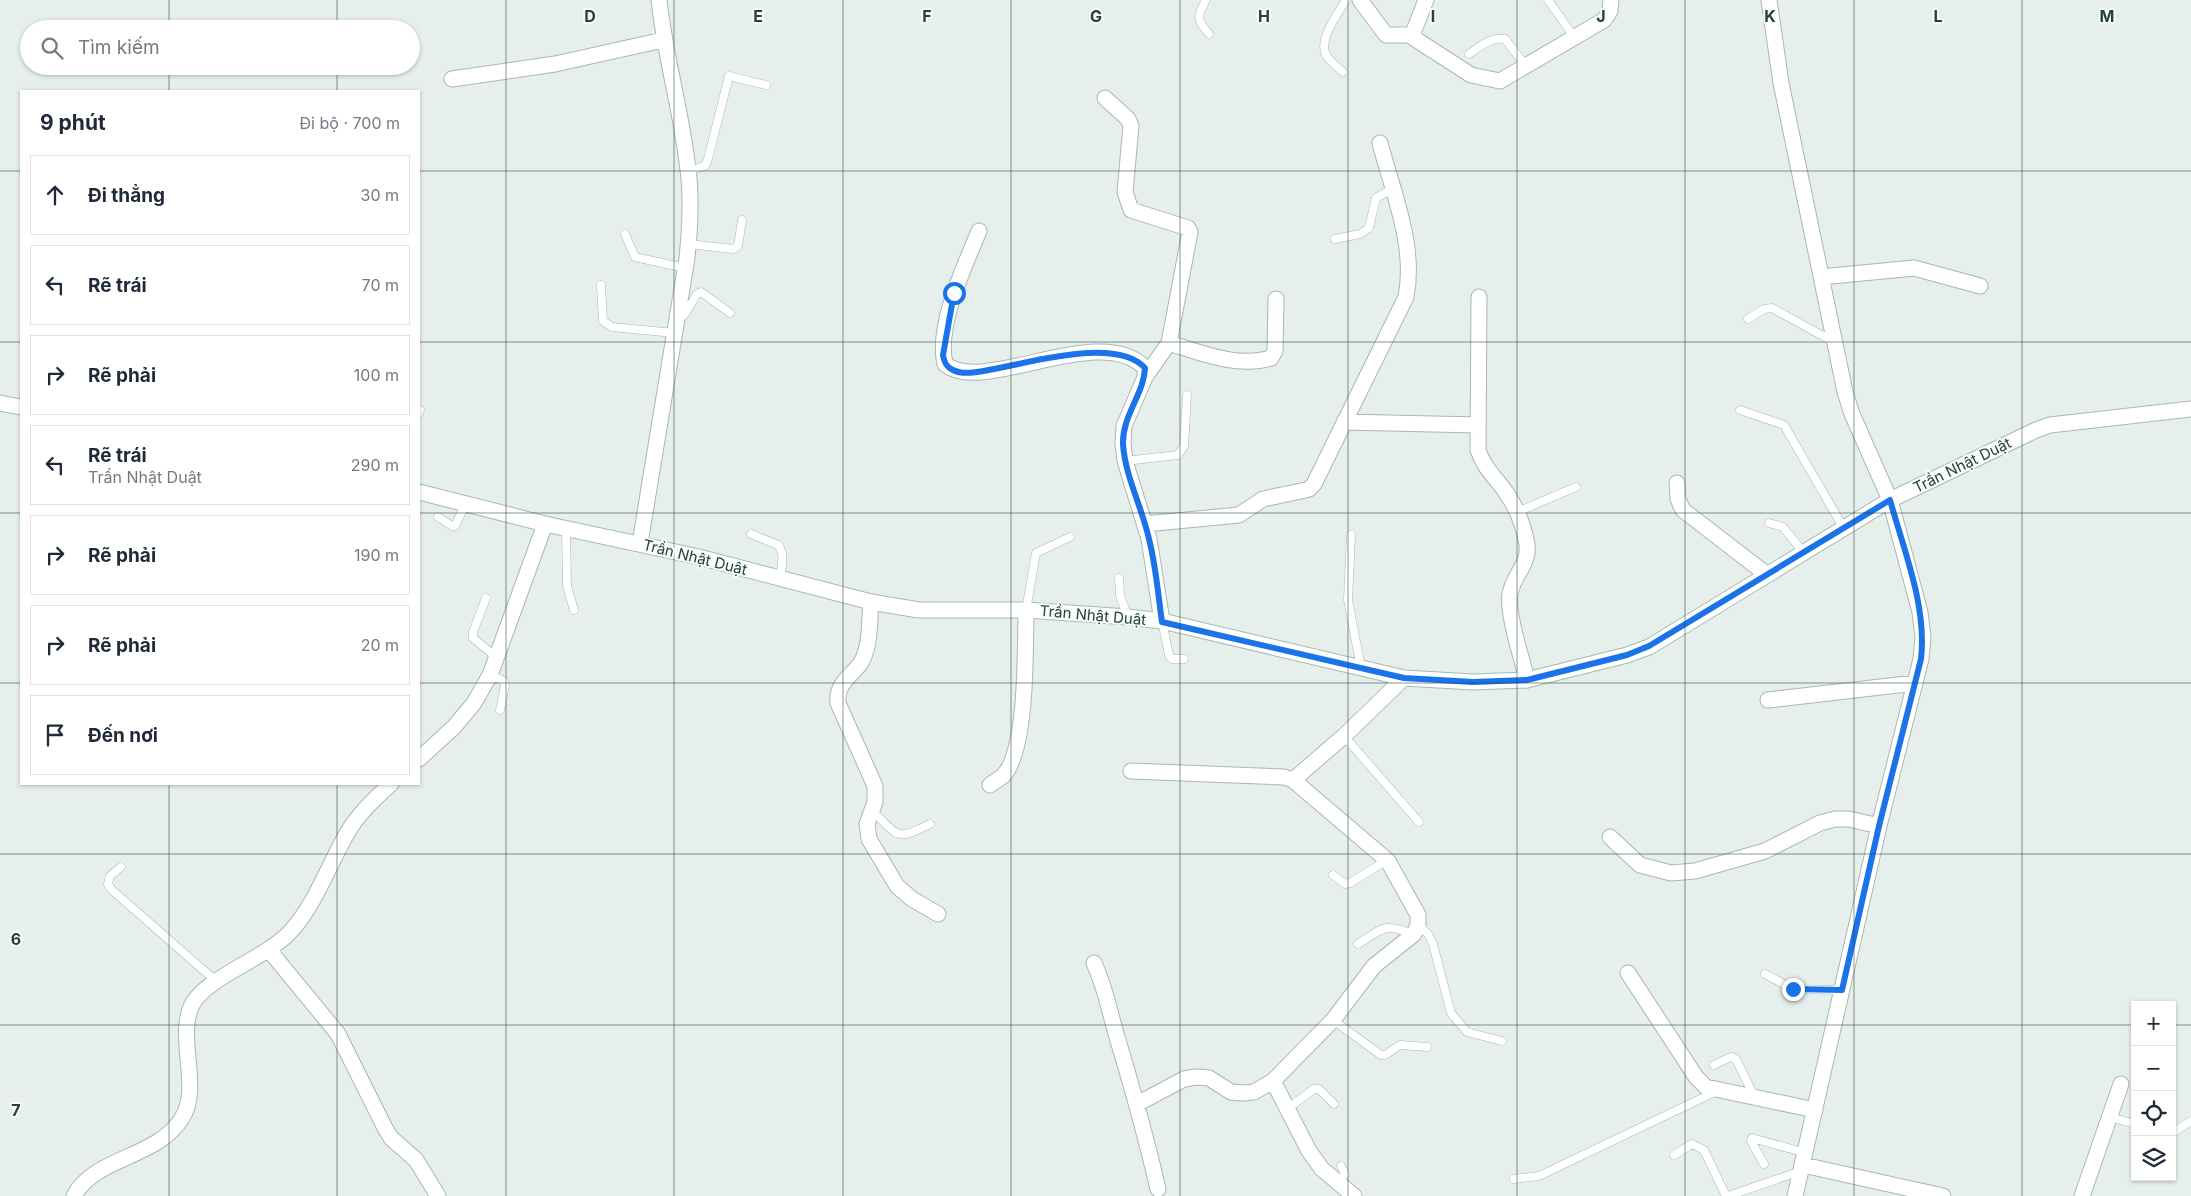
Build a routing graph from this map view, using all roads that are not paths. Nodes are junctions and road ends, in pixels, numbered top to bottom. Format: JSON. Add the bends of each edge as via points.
{"nodes":[{"id":1,"x":659,"y":0,"type":"edge"},
{"id":2,"x":1206,"y":0,"type":"edge"},
{"id":3,"x":1346,"y":0,"type":"edge"},
{"id":4,"x":1360,"y":0,"type":"edge"},
{"id":5,"x":1426,"y":0,"type":"edge"},
{"id":6,"x":1548,"y":0,"type":"edge"},
{"id":7,"x":1611,"y":0,"type":"edge"},
{"id":8,"x":1769,"y":0,"type":"edge"},
{"id":9,"x":1209,"y":34,"type":"dead end"},
{"id":10,"x":1409,"y":35,"type":"junction"},
{"id":11,"x":1575,"y":38,"type":"junction"},
{"id":12,"x":663,"y":40,"type":"junction"},
{"id":13,"x":1469,"y":54,"type":"dead end"},
{"id":14,"x":1526,"y":66,"type":"junction"},
{"id":15,"x":1343,"y":72,"type":"dead end"},
{"id":16,"x":452,"y":79,"type":"dead end"},
{"id":17,"x":766,"y":85,"type":"dead end"},
{"id":18,"x":1105,"y":98,"type":"dead end"},
{"id":19,"x":1380,"y":143,"type":"dead end"},
{"id":20,"x":688,"y":171,"type":"junction"},
{"id":21,"x":1392,"y":189,"type":"junction"},
{"id":22,"x":742,"y":220,"type":"dead end"},
{"id":23,"x":980,"y":231,"type":"dead end"},
{"id":24,"x":626,"y":234,"type":"dead end"},
{"id":25,"x":1335,"y":239,"type":"dead end"},
{"id":26,"x":688,"y":244,"type":"junction"},
{"id":27,"x":685,"y":268,"type":"junction"},
{"id":28,"x":1822,"y":276,"type":"junction"},
{"id":29,"x":602,"y":285,"type":"dead end"},
{"id":30,"x":1980,"y":286,"type":"dead end"},
{"id":31,"x":1479,"y":297,"type":"dead end"},
{"id":32,"x":1276,"y":299,"type":"dead end"},
{"id":33,"x":730,"y":313,"type":"dead end"},
{"id":34,"x":1748,"y":319,"type":"dead end"},
{"id":35,"x":675,"y":327,"type":"junction"},
{"id":36,"x":1834,"y":342,"type":"junction"},
{"id":37,"x":1169,"y":343,"type":"junction"},
{"id":38,"x":1145,"y":377,"type":"junction"},
{"id":39,"x":1187,"y":396,"type":"dead end"},
{"id":40,"x":0,"y":403,"type":"edge"},
{"id":41,"x":20,"y":407,"type":"edge"},
{"id":42,"x":2191,"y":408,"type":"edge"},
{"id":43,"x":1740,"y":410,"type":"dead end"},
{"id":44,"x":1344,"y":422,"type":"junction"},
{"id":45,"x":1478,"y":425,"type":"junction"},
{"id":46,"x":1126,"y":461,"type":"junction"},
{"id":47,"x":1676,"y":482,"type":"dead end"},
{"id":48,"x":1576,"y":487,"type":"dead end"},
{"id":49,"x":420,"y":492,"type":"edge"},
{"id":50,"x":1890,"y":500,"type":"junction"},
{"id":51,"x":466,"y":502,"type":"junction"},
{"id":52,"x":1517,"y":512,"type":"junction"},
{"id":53,"x":438,"y":517,"type":"dead end"},
{"id":54,"x":1769,"y":523,"type":"dead end"},
{"id":55,"x":545,"y":524,"type":"junction"},
{"id":56,"x":1145,"y":524,"type":"junction"},
{"id":57,"x":1843,"y":527,"type":"junction"},
{"id":58,"x":566,"y":528,"type":"junction"},
{"id":59,"x":750,"y":534,"type":"dead end"},
{"id":60,"x":1351,"y":535,"type":"dead end"},
{"id":61,"x":1070,"y":537,"type":"dead end"},
{"id":62,"x":640,"y":543,"type":"junction"},
{"id":63,"x":1803,"y":552,"type":"junction"},
{"id":64,"x":1766,"y":574,"type":"junction"},
{"id":65,"x":780,"y":578,"type":"junction"},
{"id":66,"x":1119,"y":578,"type":"dead end"},
{"id":67,"x":486,"y":598,"type":"dead end"},
{"id":68,"x":871,"y":602,"type":"junction"},
{"id":69,"x":574,"y":610,"type":"dead end"},
{"id":70,"x":1026,"y":610,"type":"junction"},
{"id":71,"x":1128,"y":617,"type":"junction"},
{"id":72,"x":1162,"y":622,"type":"junction"},
{"id":73,"x":496,"y":657,"type":"junction"},
{"id":74,"x":1184,"y":659,"type":"dead end"},
{"id":75,"x":1361,"y":668,"type":"junction"},
{"id":76,"x":490,"y":674,"type":"junction"},
{"id":77,"x":1404,"y":678,"type":"junction"},
{"id":78,"x":1527,"y":680,"type":"junction"},
{"id":79,"x":1915,"y":683,"type":"junction"},
{"id":80,"x":1768,"y":700,"type":"dead end"},
{"id":81,"x":500,"y":710,"type":"dead end"},
{"id":82,"x":1344,"y":736,"type":"junction"},
{"id":83,"x":420,"y":758,"type":"edge"},
{"id":84,"x":1130,"y":770,"type":"dead end"},
{"id":85,"x":1293,"y":780,"type":"junction"},
{"id":86,"x":390,"y":785,"type":"edge"},
{"id":87,"x":990,"y":785,"type":"dead end"},
{"id":88,"x":872,"y":811,"type":"junction"},
{"id":89,"x":1420,"y":822,"type":"dead end"},
{"id":90,"x":930,"y":824,"type":"dead end"},
{"id":91,"x":1879,"y":826,"type":"junction"},
{"id":92,"x":1610,"y":837,"type":"dead end"},
{"id":93,"x":1387,"y":860,"type":"junction"},
{"id":94,"x":121,"y":867,"type":"dead end"},
{"id":95,"x":1334,"y":876,"type":"dead end"},
{"id":96,"x":938,"y":914,"type":"dead end"},
{"id":97,"x":1416,"y":929,"type":"junction"},
{"id":98,"x":1358,"y":944,"type":"dead end"},
{"id":99,"x":269,"y":950,"type":"junction"},
{"id":100,"x":1094,"y":963,"type":"dead end"},
{"id":101,"x":1628,"y":973,"type":"dead end"},
{"id":102,"x":1765,"y":974,"type":"dead end"},
{"id":103,"x":217,"y":982,"type":"junction"},
{"id":104,"x":1842,"y":990,"type":"junction"},
{"id":105,"x":1333,"y":1020,"type":"junction"},
{"id":106,"x":1502,"y":1041,"type":"dead end"},
{"id":107,"x":1427,"y":1048,"type":"dead end"},
{"id":108,"x":1714,"y":1065,"type":"dead end"},
{"id":109,"x":1273,"y":1082,"type":"junction"},
{"id":110,"x":2121,"y":1084,"type":"dead end"},
{"id":111,"x":1718,"y":1091,"type":"junction"},
{"id":112,"x":1755,"y":1098,"type":"junction"},
{"id":113,"x":1138,"y":1104,"type":"junction"},
{"id":114,"x":1334,"y":1104,"type":"dead end"},
{"id":115,"x":1287,"y":1109,"type":"junction"},
{"id":116,"x":1815,"y":1110,"type":"junction"},
{"id":117,"x":2110,"y":1117,"type":"junction"},
{"id":118,"x":2191,"y":1121,"type":"edge"},
{"id":119,"x":2131,"y":1123,"type":"edge"},
{"id":120,"x":2176,"y":1130,"type":"edge"},
{"id":121,"x":1674,"y":1155,"type":"dead end"},
{"id":122,"x":1803,"y":1163,"type":"junction"},
{"id":123,"x":1764,"y":1164,"type":"dead end"},
{"id":124,"x":1341,"y":1166,"type":"dead end"},
{"id":125,"x":1514,"y":1179,"type":"dead end"},
{"id":126,"x":1338,"y":1183,"type":"junction"},
{"id":127,"x":1158,"y":1189,"type":"dead end"},
{"id":128,"x":74,"y":1196,"type":"edge"},
{"id":129,"x":438,"y":1196,"type":"edge"},
{"id":130,"x":1354,"y":1196,"type":"edge"},
{"id":131,"x":1727,"y":1196,"type":"edge"},
{"id":132,"x":1795,"y":1196,"type":"edge"},
{"id":133,"x":1943,"y":1196,"type":"edge"},
{"id":134,"x":2082,"y":1196,"type":"edge"}],
"edges":[{"from":1,"to":12,"type":"street"},
{"from":2,"to":9,"type":"lane","via":[[1199,12],[1199,22]]},
{"from":3,"to":15,"type":"lane","via":[[1325,39],[1324,48],[1326,56]]},
{"from":4,"to":10,"type":"street","via":[[1386,35]]},
{"from":5,"to":10,"type":"street","via":[[1413,33]]},
{"from":6,"to":11,"type":"lane"},
{"from":7,"to":11,"type":"street","via":[[1610,11],[1604,20]]},
{"from":8,"to":28,"type":"street","via":[[1781,83]]},
{"from":10,"to":14,"type":"street","via":[[1478,77],[1500,81]]},
{"from":11,"to":14,"type":"street"},
{"from":12,"to":16,"type":"street","via":[[555,64]]},
{"from":12,"to":20,"type":"street"},
{"from":13,"to":14,"type":"lane","via":[[1491,40],[1505,39]]},
{"from":17,"to":20,"type":"lane","via":[[729,76],[705,166]]},
{"from":18,"to":37,"type":"street","via":[[1128,119],[1131,126],[1125,192],[1130,210],[1188,228],[1190,232]]},
{"from":19,"to":21,"type":"street"},
{"from":20,"to":26,"type":"street"},
{"from":21,"to":25,"type":"lane","via":[[1376,198],[1369,228],[1360,234]]},
{"from":21,"to":44,"type":"street","via":[[1410,255],[1408,290]]},
{"from":22,"to":26,"type":"lane","via":[[738,246]]},
{"from":23,"to":38,"type":"street","via":[[954,293],[944,344],[945,364],[952,370],[978,372],[1102,351],[1137,359],[1145,368]]},
{"from":24,"to":27,"type":"lane","via":[[635,256]]},
{"from":26,"to":27,"type":"street"},
{"from":27,"to":35,"type":"street"},
{"from":28,"to":30,"type":"street","via":[[1914,268]]},
{"from":28,"to":36,"type":"street"},
{"from":29,"to":35,"type":"lane","via":[[603,321],[612,327]]},
{"from":31,"to":45,"type":"street"},
{"from":32,"to":37,"type":"street","via":[[1272,358],[1262,361],[1219,358]]},
{"from":33,"to":35,"type":"lane","via":[[701,292]]},
{"from":34,"to":36,"type":"lane","via":[[1772,308]]},
{"from":35,"to":62,"type":"street"},
{"from":36,"to":50,"type":"street","via":[[1852,414]]},
{"from":37,"to":38,"type":"street"},
{"from":38,"to":46,"type":"street","via":[[1124,426]]},
{"from":39,"to":46,"type":"lane","via":[[1182,452]]},
{"from":40,"to":41,"type":"street"},
{"from":42,"to":50,"type":"street","name":"Trần Nhật Duật","via":[[2050,425]]},
{"from":43,"to":57,"type":"lane","via":[[1784,425]]},
{"from":44,"to":45,"type":"street"},
{"from":44,"to":56,"type":"street","via":[[1309,489],[1271,495],[1239,515]]},
{"from":45,"to":52,"type":"street","via":[[1478,450],[1483,465]]},
{"from":46,"to":56,"type":"street"},
{"from":47,"to":64,"type":"street","via":[[1683,510]]},
{"from":48,"to":52,"type":"lane"},
{"from":49,"to":51,"type":"street","name":"Trần Nhật Duật"},
{"from":50,"to":57,"type":"street","name":"Trần Nhật Duật"},
{"from":50,"to":79,"type":"street","via":[[1920,612],[1923,637]]},
{"from":51,"to":53,"type":"lane","via":[[455,526]]},
{"from":51,"to":55,"type":"street","name":"Trần Nhật Duật"},
{"from":52,"to":78,"type":"street","via":[[1528,552],[1512,585],[1510,606]]},
{"from":54,"to":63,"type":"lane","via":[[1784,527]]},
{"from":55,"to":58,"type":"street","name":"Trần Nhật Duật"},
{"from":55,"to":73,"type":"street"},
{"from":56,"to":72,"type":"street"},
{"from":57,"to":63,"type":"street","name":"Trần Nhật Duật"},
{"from":58,"to":62,"type":"street","name":"Trần Nhật Duật"},
{"from":58,"to":69,"type":"lane","via":[[567,586]]},
{"from":59,"to":65,"type":"lane","via":[[781,549]]},
{"from":60,"to":75,"type":"lane","via":[[1348,600]]},
{"from":61,"to":70,"type":"lane","via":[[1036,553]]},
{"from":62,"to":65,"type":"street","name":"Trần Nhật Duật"},
{"from":63,"to":64,"type":"street","name":"Trần Nhật Duật"},
{"from":64,"to":78,"type":"street","name":"Trần Nhật Duật","via":[[1649,646],[1627,655]]},
{"from":65,"to":68,"type":"street","name":"Trần Nhật Duật"},
{"from":66,"to":71,"type":"lane","via":[[1120,596]]},
{"from":67,"to":73,"type":"lane","via":[[472,638]]},
{"from":68,"to":70,"type":"street","name":"Trần Nhật Duật","via":[[920,610]]},
{"from":68,"to":88,"type":"street","via":[[865,655],[839,686],[837,694],[838,703],[875,786]]},
{"from":70,"to":71,"type":"street","name":"Trần Nhật Duật"},
{"from":70,"to":87,"type":"street","via":[[1020,727],[1004,775]]},
{"from":71,"to":72,"type":"street","name":"Trần Nhật Duật"},
{"from":72,"to":74,"type":"lane","via":[[1169,656]]},
{"from":72,"to":75,"type":"street","name":"Trần Nhật Duật"},
{"from":73,"to":76,"type":"street"},
{"from":75,"to":77,"type":"street","name":"Trần Nhật Duật"},
{"from":76,"to":81,"type":"lane","via":[[504,681]]},
{"from":76,"to":83,"type":"street","via":[[454,727]]},
{"from":77,"to":78,"type":"street","name":"Trần Nhật Duật","via":[[1473,682]]},
{"from":77,"to":82,"type":"street"},
{"from":79,"to":80,"type":"street"},
{"from":79,"to":91,"type":"street"},
{"from":82,"to":85,"type":"street"},
{"from":82,"to":89,"type":"lane"},
{"from":84,"to":85,"type":"street","via":[[1275,776]]},
{"from":85,"to":93,"type":"street"},
{"from":86,"to":99,"type":"street","via":[[360,814],[347,833],[305,913]]},
{"from":88,"to":90,"type":"lane","via":[[898,835],[907,836]]},
{"from":88,"to":96,"type":"street","via":[[867,824],[869,839],[897,886]]},
{"from":91,"to":92,"type":"street","via":[[1835,819],[1820,823],[1765,851],[1695,871],[1671,873],[1640,865]]},
{"from":91,"to":104,"type":"street"},
{"from":93,"to":95,"type":"lane","via":[[1350,883],[1346,884]]},
{"from":93,"to":97,"type":"street","via":[[1418,915]]},
{"from":94,"to":103,"type":"lane","via":[[110,876],[108,884],[112,890]]},
{"from":97,"to":98,"type":"lane","via":[[1384,927]]},
{"from":97,"to":105,"type":"street","via":[[1370,970]]},
{"from":97,"to":106,"type":"lane","via":[[1428,934],[1433,944],[1451,1013],[1467,1032]]},
{"from":99,"to":103,"type":"street"},
{"from":99,"to":129,"type":"street","via":[[338,1034],[384,1128],[419,1165]]},
{"from":100,"to":113,"type":"street","via":[[1107,993]]},
{"from":101,"to":111,"type":"street","via":[[1696,1077]]},
{"from":102,"to":104,"type":"lane","via":[[1793,989]]},
{"from":103,"to":128,"type":"street","via":[[202,991],[192,1004],[188,1020],[189,1098],[184,1117],[158,1143],[90,1177]]},
{"from":104,"to":116,"type":"street"},
{"from":105,"to":107,"type":"lane","via":[[1381,1055],[1400,1044]]},
{"from":105,"to":109,"type":"street"},
{"from":108,"to":112,"type":"lane","via":[[1731,1057],[1736,1059]]},
{"from":109,"to":113,"type":"street","via":[[1254,1092],[1243,1093],[1231,1092],[1209,1078],[1196,1077],[1184,1079]]},
{"from":109,"to":115,"type":"street"},
{"from":110,"to":117,"type":"street"},
{"from":111,"to":112,"type":"street"},
{"from":111,"to":125,"type":"lane","via":[[1540,1176]]},
{"from":112,"to":116,"type":"street"},
{"from":113,"to":127,"type":"street"},
{"from":114,"to":115,"type":"lane","via":[[1319,1089],[1314,1089]]},
{"from":115,"to":126,"type":"street","via":[[1309,1151]]},
{"from":116,"to":122,"type":"street"},
{"from":117,"to":119,"type":"lane"},
{"from":117,"to":134,"type":"street"},
{"from":118,"to":120,"type":"lane"},
{"from":121,"to":131,"type":"lane","via":[[1692,1144],[1704,1150]]},
{"from":122,"to":123,"type":"lane","via":[[1752,1138]]},
{"from":122,"to":131,"type":"lane"},
{"from":122,"to":132,"type":"street"},
{"from":122,"to":133,"type":"street"},
{"from":124,"to":126,"type":"lane","via":[[1345,1174]]},
{"from":126,"to":130,"type":"street"}]}
